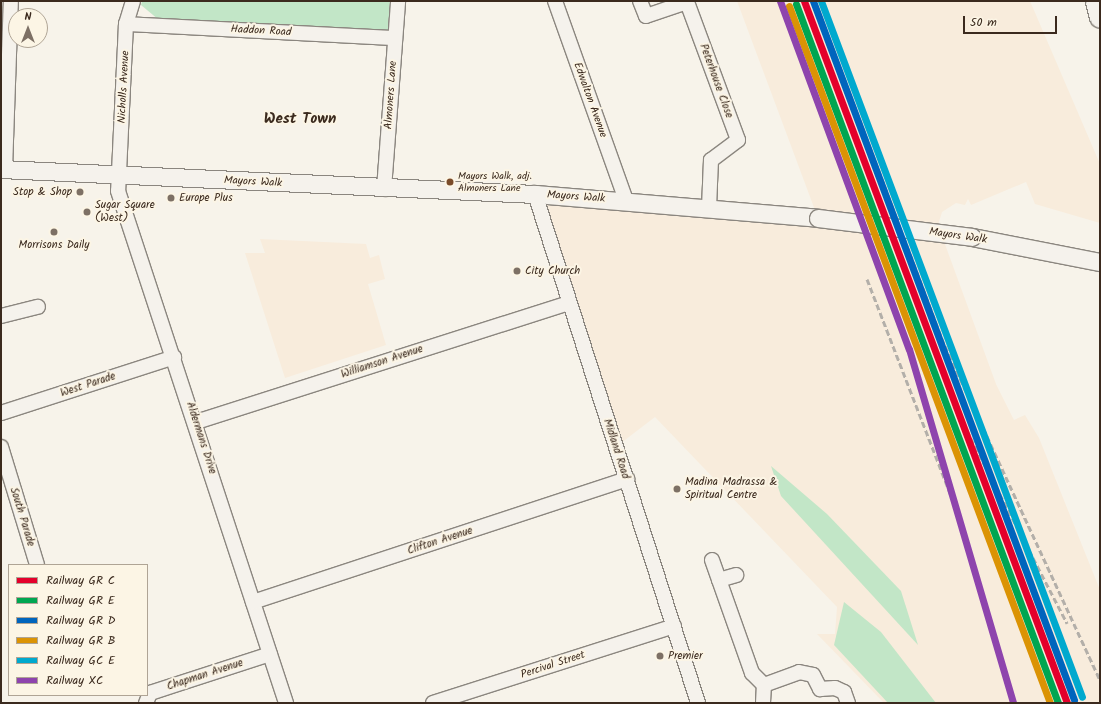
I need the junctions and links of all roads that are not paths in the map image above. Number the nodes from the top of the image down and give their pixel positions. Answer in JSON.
{"nodes":[{"id":1,"x":11,"y":1,"type":"edge"},
{"id":2,"x":133,"y":1,"type":"edge"},
{"id":3,"x":398,"y":1,"type":"edge"},
{"id":4,"x":555,"y":1,"type":"edge"},
{"id":5,"x":640,"y":1,"type":"edge"},
{"id":6,"x":1096,"y":1,"type":"edge"},
{"id":7,"x":1100,"y":17,"type":"edge"},
{"id":8,"x":126,"y":24,"type":"junction"},
{"id":9,"x":395,"y":38,"type":"junction"},
{"id":10,"x":3,"y":169,"type":"edge"},
{"id":11,"x":119,"y":173,"type":"junction"},
{"id":12,"x":384,"y":189,"type":"junction"},
{"id":13,"x":535,"y":194,"type":"junction"},
{"id":14,"x":626,"y":200,"type":"junction"},
{"id":15,"x":709,"y":208,"type":"junction"},
{"id":16,"x":1100,"y":262,"type":"edge"},
{"id":17,"x":568,"y":303,"type":"junction"},
{"id":18,"x":38,"y":307,"type":"dead end"},
{"id":19,"x":1,"y":316,"type":"edge"},
{"id":20,"x":174,"y":357,"type":"junction"},
{"id":21,"x":1,"y":413,"type":"edge"},
{"id":22,"x":196,"y":422,"type":"junction"},
{"id":23,"x":1,"y":446,"type":"edge"},
{"id":24,"x":626,"y":479,"type":"junction"},
{"id":25,"x":712,"y":560,"type":"dead end"},
{"id":26,"x":37,"y":564,"type":"edge"},
{"id":27,"x":736,"y":575,"type":"dead end"},
{"id":28,"x":719,"y":580,"type":"junction"},
{"id":29,"x":254,"y":602,"type":"junction"},
{"id":30,"x":674,"y":626,"type":"junction"},
{"id":31,"x":270,"y":654,"type":"junction"},
{"id":32,"x":764,"y":685,"type":"junction"},
{"id":33,"x":148,"y":696,"type":"edge"},
{"id":34,"x":286,"y":703,"type":"edge"},
{"id":35,"x":433,"y":703,"type":"edge"},
{"id":36,"x":698,"y":703,"type":"edge"},
{"id":37,"x":763,"y":703,"type":"edge"},
{"id":38,"x":848,"y":703,"type":"edge"}],
"edges":[{"from":1,"to":10,"type":"street"},
{"from":2,"to":8,"type":"street","name":"Nicholls Avenue"},
{"from":3,"to":9,"type":"street","name":"Almoners Lane"},
{"from":4,"to":14,"type":"street","name":"Edwalton Avenue"},
{"from":5,"to":15,"type":"street","name":"Peterhouse Close"},
{"from":6,"to":7,"type":"main road"},
{"from":8,"to":9,"type":"street","name":"Haddon Road"},
{"from":8,"to":11,"type":"street","name":"Nicholls Avenue"},
{"from":9,"to":12,"type":"street","name":"Almoners Lane"},
{"from":10,"to":11,"type":"street","name":"Mayors Walk"},
{"from":11,"to":12,"type":"street","name":"Mayors Walk"},
{"from":11,"to":20,"type":"street","name":"Aldermans Drive"},
{"from":12,"to":13,"type":"street","name":"Mayors Walk"},
{"from":13,"to":14,"type":"street","name":"Mayors Walk"},
{"from":13,"to":17,"type":"street","name":"Midland Road"},
{"from":14,"to":15,"type":"street","name":"Mayors Walk"},
{"from":15,"to":16,"type":"street","name":"Mayors Walk","bridge":true},
{"from":17,"to":22,"type":"street","name":"Williamson Avenue"},
{"from":17,"to":24,"type":"street","name":"Midland Road"},
{"from":18,"to":19,"type":"street"},
{"from":20,"to":21,"type":"street","name":"West Parade"},
{"from":20,"to":22,"type":"street","name":"Aldermans Drive"},
{"from":22,"to":29,"type":"street","name":"Aldermans Drive"},
{"from":23,"to":26,"type":"street","name":"South Parade"},
{"from":24,"to":29,"type":"street","name":"Clifton Avenue"},
{"from":24,"to":30,"type":"street","name":"Midland Road"},
{"from":25,"to":28,"type":"street"},
{"from":27,"to":28,"type":"street"},
{"from":28,"to":32,"type":"street"},
{"from":29,"to":31,"type":"street","name":"Aldermans Drive"},
{"from":30,"to":35,"type":"street","name":"Percival Street"},
{"from":30,"to":36,"type":"street","name":"Midland Road"},
{"from":31,"to":33,"type":"street","name":"Chapman Avenue"},
{"from":31,"to":34,"type":"street","name":"Aldermans Drive"},
{"from":32,"to":37,"type":"street"},
{"from":32,"to":38,"type":"street"}]}
